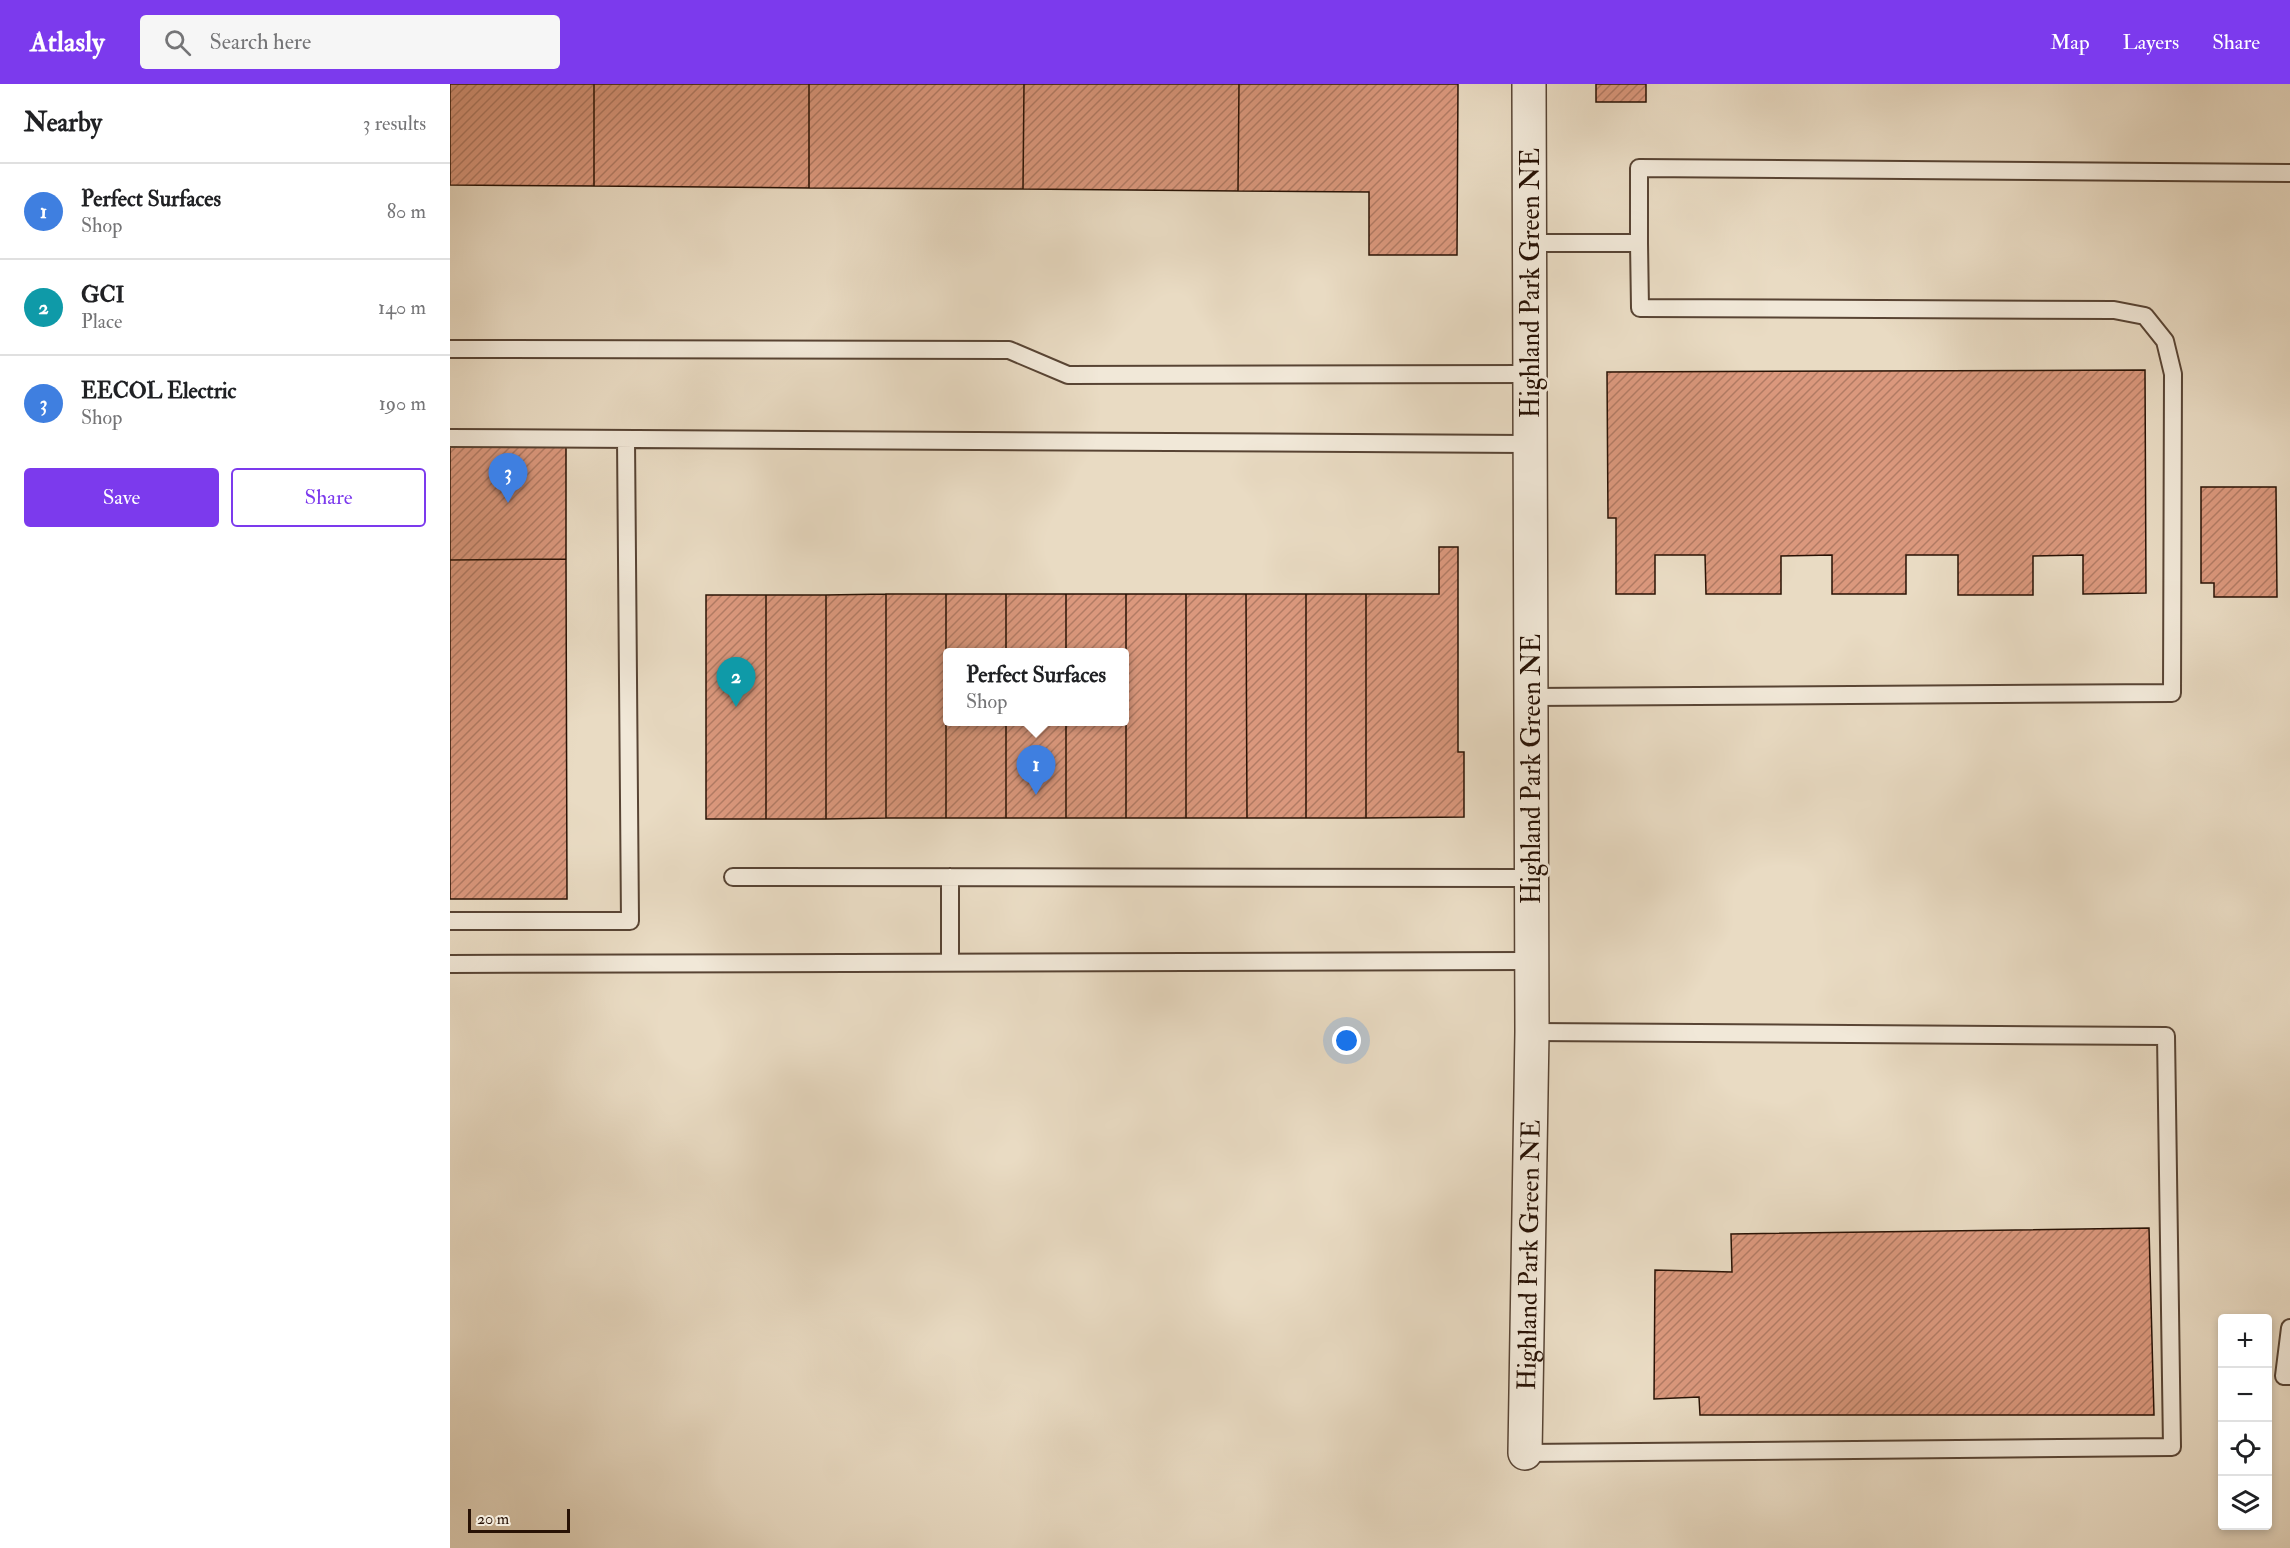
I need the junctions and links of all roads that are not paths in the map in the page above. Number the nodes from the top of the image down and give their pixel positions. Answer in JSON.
{"nodes":[{"id":1,"x":1529,"y":84,"type":"edge"},
{"id":2,"x":2290,"y":173,"type":"edge"},
{"id":3,"x":1529,"y":243,"type":"junction"},
{"id":4,"x":1639,"y":243,"type":"junction"},
{"id":5,"x":450,"y":349,"type":"edge"},
{"id":6,"x":1530,"y":374,"type":"junction"},
{"id":7,"x":450,"y":438,"type":"edge"},
{"id":8,"x":626,"y":439,"type":"junction"},
{"id":9,"x":1530,"y":444,"type":"junction"},
{"id":10,"x":1531,"y":697,"type":"junction"},
{"id":11,"x":733,"y":877,"type":"dead end"},
{"id":12,"x":950,"y":877,"type":"junction"},
{"id":13,"x":1531,"y":878,"type":"junction"},
{"id":14,"x":450,"y":921,"type":"edge"},
{"id":15,"x":1532,"y":961,"type":"junction"},
{"id":16,"x":950,"y":963,"type":"junction"},
{"id":17,"x":450,"y":964,"type":"edge"},
{"id":18,"x":1532,"y":1032,"type":"junction"},
{"id":19,"x":2290,"y":1328,"type":"edge"},
{"id":20,"x":2290,"y":1376,"type":"edge"},
{"id":21,"x":1525,"y":1453,"type":"joint"}],
"edges":[{"from":1,"to":3,"type":"street","name":"Highland Park Green NE"},
{"from":2,"to":4,"type":"lane"},
{"from":3,"to":4,"type":"lane"},
{"from":3,"to":6,"type":"street","name":"Highland Park Green NE"},
{"from":4,"to":10,"type":"lane"},
{"from":5,"to":6,"type":"lane"},
{"from":6,"to":9,"type":"street","name":"Highland Park Green NE"},
{"from":7,"to":8,"type":"lane"},
{"from":8,"to":9,"type":"lane"},
{"from":8,"to":14,"type":"lane"},
{"from":9,"to":10,"type":"street","name":"Highland Park Green NE"},
{"from":10,"to":13,"type":"street","name":"Highland Park Green NE"},
{"from":11,"to":12,"type":"lane"},
{"from":12,"to":13,"type":"lane"},
{"from":12,"to":16,"type":"lane"},
{"from":13,"to":15,"type":"street","name":"Highland Park Green NE"},
{"from":15,"to":16,"type":"lane"},
{"from":15,"to":18,"type":"street","name":"Highland Park Green NE"},
{"from":16,"to":17,"type":"lane"},
{"from":18,"to":21,"type":"street","name":"Highland Park Green NE"},
{"from":18,"to":21,"type":"lane"},
{"from":19,"to":20,"type":"lane"}]}
